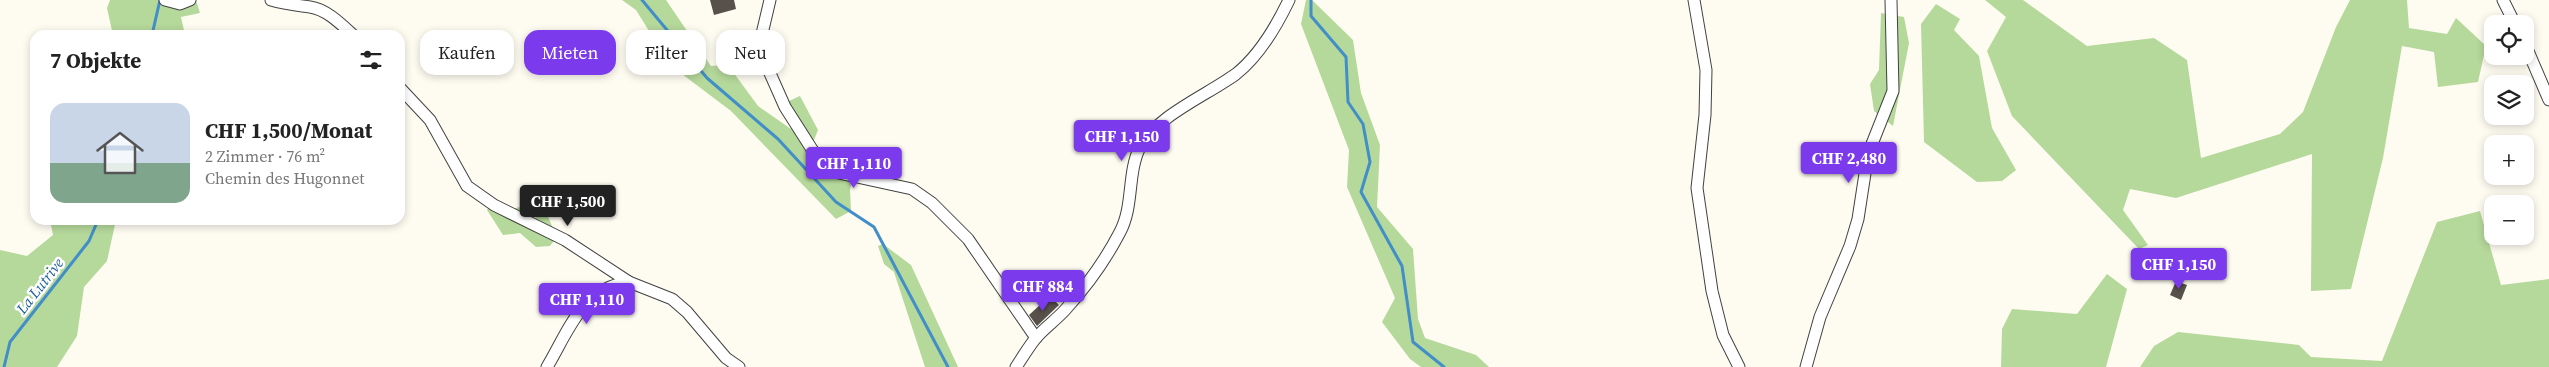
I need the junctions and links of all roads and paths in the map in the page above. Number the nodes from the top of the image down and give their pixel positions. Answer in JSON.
{"nodes":[{"id":1,"x":165,"y":0,"type":"edge"},
{"id":2,"x":271,"y":0,"type":"edge"},
{"id":3,"x":770,"y":0,"type":"edge"},
{"id":4,"x":1289,"y":0,"type":"edge"},
{"id":5,"x":1694,"y":0,"type":"edge"},
{"id":6,"x":1891,"y":0,"type":"edge"},
{"id":7,"x":2503,"y":0,"type":"edge"},
{"id":8,"x":185,"y":2,"type":"edge"},
{"id":9,"x":2510,"y":15,"type":"edge"},
{"id":10,"x":347,"y":30,"type":"edge"},
{"id":11,"x":2534,"y":65,"type":"edge"},
{"id":12,"x":405,"y":93,"type":"edge"},
{"id":13,"x":2549,"y":100,"type":"edge"},
{"id":14,"x":629,"y":282,"type":"junction"},
{"id":15,"x":1036,"y":338,"type":"junction"},
{"id":16,"x":547,"y":367,"type":"edge"},
{"id":17,"x":739,"y":367,"type":"edge"},
{"id":18,"x":1016,"y":367,"type":"edge"},
{"id":19,"x":1739,"y":367,"type":"edge"},
{"id":20,"x":1806,"y":367,"type":"edge"}],
"edges":[{"from":1,"to":8,"type":"street"},
{"from":2,"to":10,"type":"street"},
{"from":3,"to":15,"type":"street"},
{"from":4,"to":15,"type":"street"},
{"from":5,"to":19,"type":"street"},
{"from":6,"to":20,"type":"street"},
{"from":7,"to":9,"type":"street"},
{"from":11,"to":13,"type":"street"},
{"from":12,"to":14,"type":"street"},
{"from":14,"to":16,"type":"street"},
{"from":14,"to":17,"type":"street"},
{"from":15,"to":18,"type":"street"}]}
